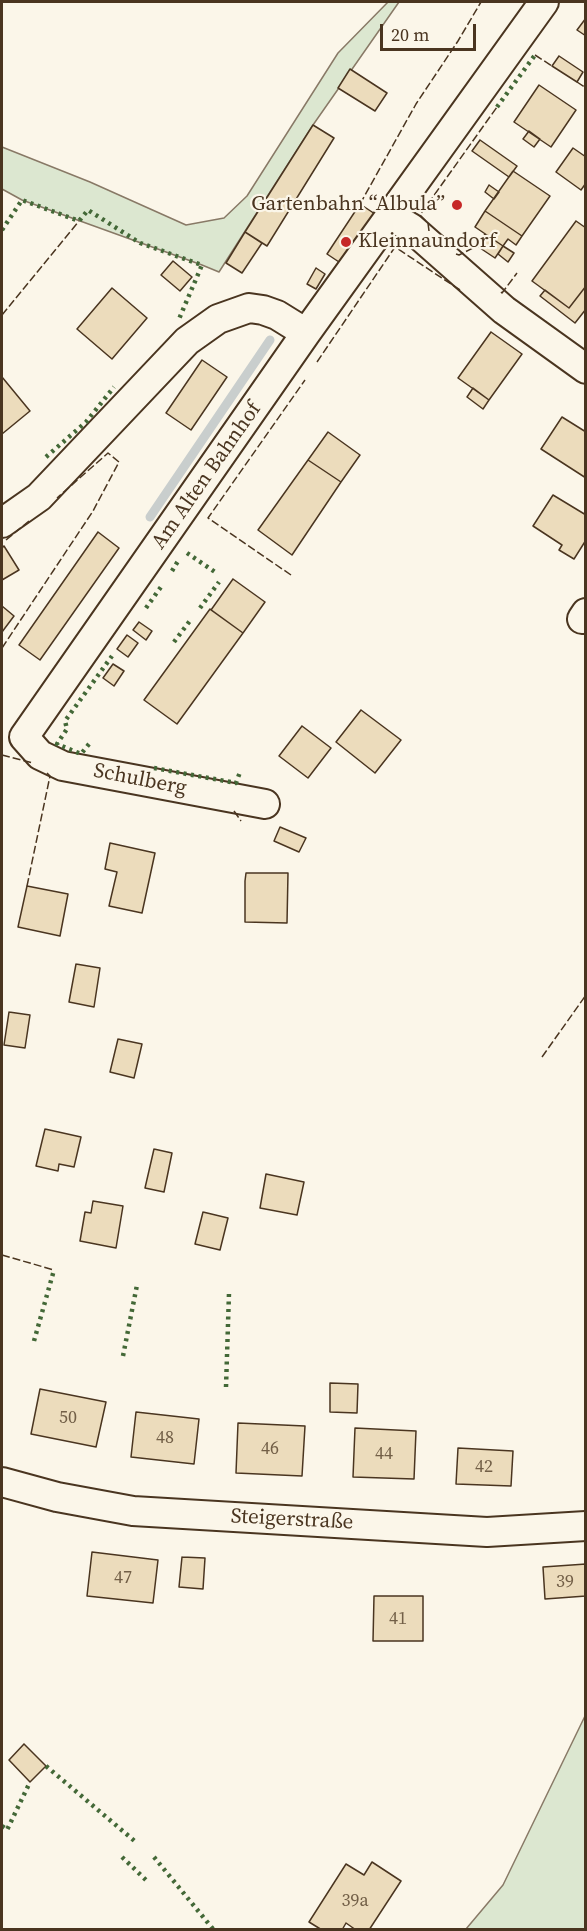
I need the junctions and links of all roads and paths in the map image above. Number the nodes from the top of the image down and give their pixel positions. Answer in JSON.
{"nodes":[{"id":1,"x":544,"y":2,"type":"edge"},
{"id":2,"x":391,"y":216,"type":"junction"},
{"id":3,"x":306,"y":333,"type":"junction"},
{"id":4,"x":585,"y":369,"type":"edge"},
{"id":5,"x":2,"y":523,"type":"edge"},
{"id":6,"x":24,"y":737,"type":"joint"},
{"id":7,"x":265,"y":804,"type":"dead end"},
{"id":8,"x":2,"y":1482,"type":"edge"},
{"id":9,"x":585,"y":1526,"type":"edge"}],
"edges":[{"from":1,"to":2,"type":"street","name":"Am Alten Bahnhof"},
{"from":2,"to":3,"type":"street","name":"Am Alten Bahnhof"},
{"from":2,"to":4,"type":"street"},
{"from":3,"to":5,"type":"street"},
{"from":3,"to":6,"type":"street","name":"Am Alten Bahnhof"},
{"from":6,"to":7,"type":"street","name":"Schulberg"},
{"from":8,"to":9,"type":"street","name":"Steigerstraße"}]}
